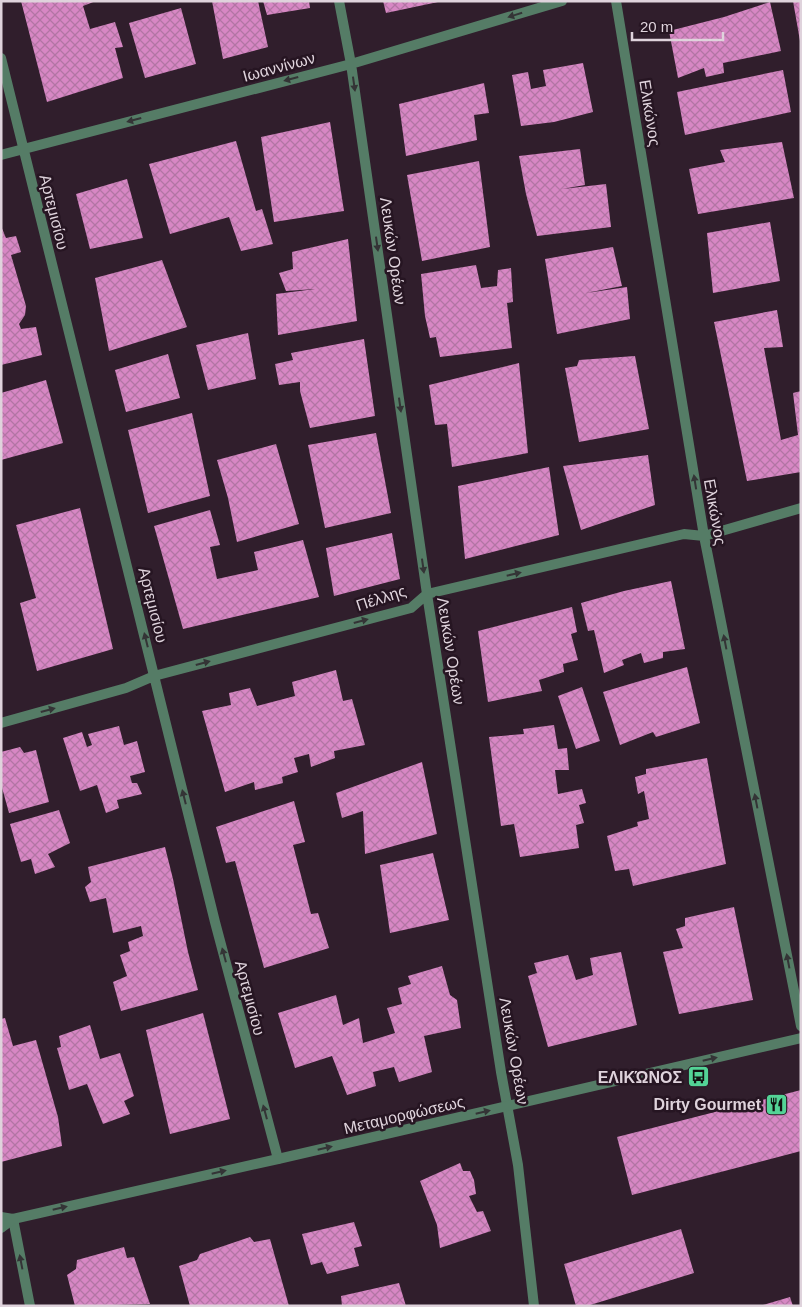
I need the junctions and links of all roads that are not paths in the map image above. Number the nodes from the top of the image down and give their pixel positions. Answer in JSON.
{"nodes":[{"id":1,"x":338,"y":1,"type":"edge"},
{"id":2,"x":562,"y":1,"type":"edge"},
{"id":3,"x":616,"y":1,"type":"edge"},
{"id":4,"x":1,"y":58,"type":"edge"},
{"id":5,"x":351,"y":64,"type":"junction"},
{"id":6,"x":23,"y":150,"type":"junction"},
{"id":7,"x":1,"y":156,"type":"edge"},
{"id":8,"x":801,"y":508,"type":"edge"},
{"id":9,"x":704,"y":536,"type":"junction"},
{"id":10,"x":427,"y":594,"type":"junction"},
{"id":11,"x":154,"y":676,"type":"junction"},
{"id":12,"x":1,"y":723,"type":"edge"},
{"id":13,"x":801,"y":1026,"type":"edge"},
{"id":14,"x":801,"y":1038,"type":"edge"},
{"id":15,"x":508,"y":1106,"type":"junction"},
{"id":16,"x":278,"y":1159,"type":"junction"},
{"id":17,"x":1,"y":1216,"type":"edge"},
{"id":18,"x":13,"y":1219,"type":"junction"},
{"id":19,"x":1,"y":1228,"type":"edge"},
{"id":20,"x":30,"y":1306,"type":"edge"},
{"id":21,"x":534,"y":1306,"type":"edge"}],
"edges":[{"from":1,"to":5,"type":"street","name":"Λευκών Ορέων"},
{"from":2,"to":5,"type":"street","name":"Ιωαννίνων","one_way":true},
{"from":9,"to":3,"type":"street","name":"Ελικώνος","one_way":true},
{"from":4,"to":6,"type":"street","name":"Αρτεμισίου"},
{"from":5,"to":6,"type":"street","name":"Ιωαννίνων","one_way":true},
{"from":5,"to":10,"type":"street","name":"Λευκών Ορέων","one_way":true},
{"from":6,"to":7,"type":"street","name":"Ιωαννίνων"},
{"from":11,"to":6,"type":"street","name":"Αρτεμισίου","one_way":true},
{"from":8,"to":9,"type":"street","name":"Πέλλης"},
{"from":10,"to":9,"type":"street","name":"Πέλλης","one_way":true},
{"from":13,"to":9,"type":"street","name":"Ελικώνος","one_way":true},
{"from":11,"to":10,"type":"street","name":"Πέλλης","one_way":true},
{"from":10,"to":15,"type":"street","name":"Λευκών Ορέων"},
{"from":12,"to":11,"type":"street","name":"Πέλλης","one_way":true},
{"from":16,"to":11,"type":"street","name":"Αρτεμισίου","one_way":true},
{"from":15,"to":14,"type":"street","name":"Μεταμορφώσεως","one_way":true},
{"from":16,"to":15,"type":"street","name":"Μεταμορφώσεως","one_way":true},
{"from":15,"to":21,"type":"street","name":"Λευκών Ορέων"},
{"from":18,"to":16,"type":"street","name":"Μεταμορφώσεως","one_way":true},
{"from":17,"to":18,"type":"street","name":"Μεταμορφώσεως"},
{"from":18,"to":19,"type":"street","name":"Μεταμορφώσεως"},
{"from":20,"to":18,"type":"street","one_way":true}]}
